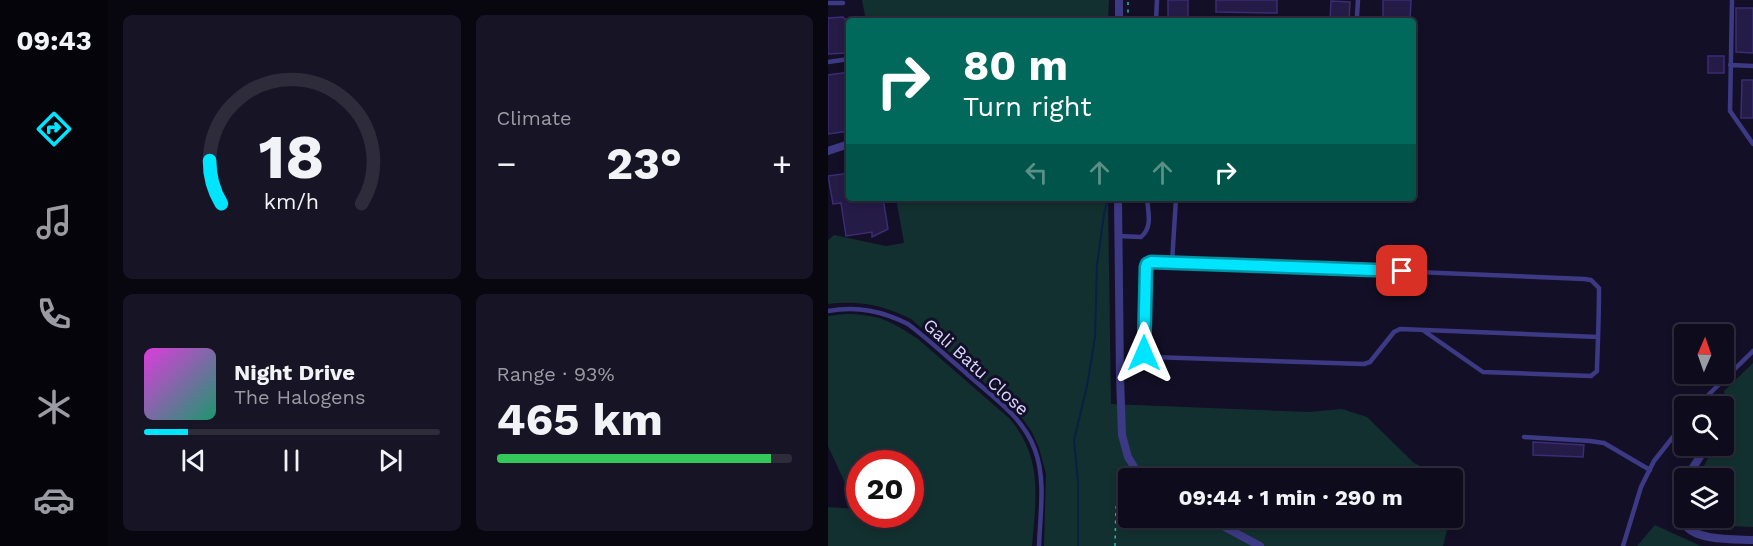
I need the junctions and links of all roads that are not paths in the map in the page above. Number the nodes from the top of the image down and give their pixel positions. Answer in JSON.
{"nodes":[{"id":1,"x":1119,"y":0,"type":"edge"},
{"id":2,"x":1156,"y":0,"type":"edge"},
{"id":3,"x":1358,"y":0,"type":"edge"},
{"id":4,"x":1732,"y":0,"type":"edge"},
{"id":5,"x":828,"y":3,"type":"edge"},
{"id":6,"x":843,"y":3,"type":"dead end"},
{"id":7,"x":1357,"y":16,"type":"dead end"},
{"id":8,"x":1119,"y":18,"type":"edge"},
{"id":9,"x":1156,"y":18,"type":"edge"},
{"id":10,"x":846,"y":59,"type":"edge"},
{"id":11,"x":828,"y":62,"type":"edge"},
{"id":12,"x":1730,"y":65,"type":"junction"},
{"id":13,"x":1753,"y":66,"type":"edge"},
{"id":14,"x":1753,"y":144,"type":"edge"},
{"id":15,"x":846,"y":145,"type":"edge"},
{"id":16,"x":828,"y":151,"type":"edge"},
{"id":17,"x":1118,"y":201,"type":"edge"},
{"id":18,"x":1148,"y":201,"type":"edge"},
{"id":19,"x":1176,"y":201,"type":"edge"},
{"id":20,"x":1118,"y":236,"type":"junction"},
{"id":21,"x":1172,"y":263,"type":"junction"},
{"id":22,"x":828,"y":311,"type":"edge"},
{"id":23,"x":1424,"y":331,"type":"junction"},
{"id":24,"x":1598,"y":338,"type":"junction"},
{"id":25,"x":1753,"y":351,"type":"edge"},
{"id":26,"x":1706,"y":396,"type":"edge"},
{"id":27,"x":1674,"y":436,"type":"edge"},
{"id":28,"x":1524,"y":437,"type":"dead end"},
{"id":29,"x":1135,"y":468,"type":"edge"},
{"id":30,"x":1650,"y":470,"type":"junction"},
{"id":31,"x":1227,"y":528,"type":"edge"},
{"id":32,"x":1690,"y":528,"type":"edge"},
{"id":33,"x":1753,"y":540,"type":"edge"},
{"id":34,"x":1039,"y":546,"type":"edge"},
{"id":35,"x":1260,"y":546,"type":"edge"},
{"id":36,"x":1623,"y":546,"type":"edge"}],
"edges":[{"from":1,"to":8,"type":"street"},
{"from":2,"to":9,"type":"lane"},
{"from":3,"to":7,"type":"lane"},
{"from":4,"to":12,"type":"lane"},
{"from":5,"to":6,"type":"lane"},
{"from":10,"to":11,"type":"lane"},
{"from":12,"to":13,"type":"lane"},
{"from":12,"to":14,"type":"lane"},
{"from":15,"to":16,"type":"street"},
{"from":17,"to":20,"type":"street"},
{"from":18,"to":20,"type":"lane"},
{"from":19,"to":21,"type":"lane"},
{"from":20,"to":29,"type":"street"},
{"from":21,"to":23,"type":"lane"},
{"from":21,"to":24,"type":"lane"},
{"from":22,"to":34,"type":"lane","name":"Gali Batu Close"},
{"from":23,"to":24,"type":"lane"},
{"from":23,"to":24,"type":"lane"},
{"from":25,"to":26,"type":"lane"},
{"from":27,"to":30,"type":"lane"},
{"from":28,"to":30,"type":"lane"},
{"from":30,"to":36,"type":"lane"},
{"from":31,"to":35,"type":"street"},
{"from":32,"to":33,"type":"street"}]}
